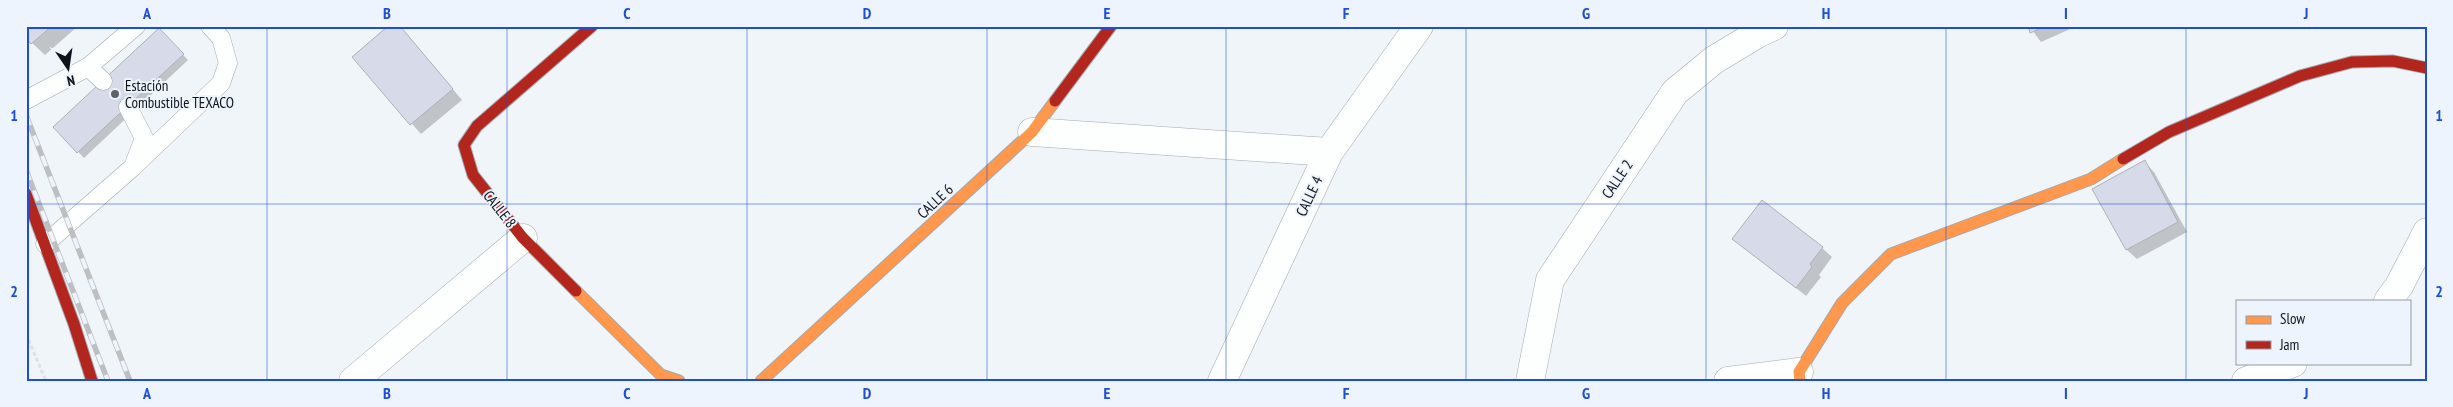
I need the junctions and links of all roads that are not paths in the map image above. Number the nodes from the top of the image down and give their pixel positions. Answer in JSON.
{"nodes":[{"id":1,"x":136,"y":26,"type":"edge"},
{"id":2,"x":210,"y":26,"type":"edge"},
{"id":3,"x":592,"y":26,"type":"edge"},
{"id":4,"x":1110,"y":26,"type":"edge"},
{"id":5,"x":1419,"y":26,"type":"edge"},
{"id":6,"x":1774,"y":26,"type":"edge"},
{"id":7,"x":88,"y":67,"type":"junction"},
{"id":8,"x":2427,"y":68,"type":"edge"},
{"id":9,"x":102,"y":81,"type":"dead end"},
{"id":10,"x":26,"y":100,"type":"edge"},
{"id":11,"x":128,"y":107,"type":"dead end"},
{"id":12,"x":1032,"y":132,"type":"junction"},
{"id":13,"x":1329,"y":152,"type":"junction"},
{"id":14,"x":133,"y":167,"type":"junction"},
{"id":15,"x":26,"y":194,"type":"edge"},
{"id":16,"x":2427,"y":232,"type":"edge"},
{"id":17,"x":523,"y":238,"type":"junction"},
{"id":18,"x":44,"y":244,"type":"junction"},
{"id":19,"x":2389,"y":300,"type":"edge"},
{"id":20,"x":2290,"y":364,"type":"edge"},
{"id":21,"x":1800,"y":376,"type":"edge"},
{"id":22,"x":92,"y":381,"type":"edge"},
{"id":23,"x":353,"y":381,"type":"edge"},
{"id":24,"x":679,"y":381,"type":"edge"},
{"id":25,"x":761,"y":381,"type":"edge"},
{"id":26,"x":1222,"y":381,"type":"edge"},
{"id":27,"x":1530,"y":381,"type":"edge"},
{"id":28,"x":1728,"y":381,"type":"edge"},
{"id":29,"x":2246,"y":381,"type":"edge"}],
"edges":[{"from":1,"to":7,"type":"lane"},
{"from":2,"to":14,"type":"lane"},
{"from":3,"to":17,"type":"street","name":"CALLE 8"},
{"from":4,"to":12,"type":"street","name":"CALLE 6"},
{"from":5,"to":13,"type":"street","name":"CALLE 4"},
{"from":6,"to":27,"type":"street","name":"CALLE 2"},
{"from":7,"to":9,"type":"lane"},
{"from":7,"to":10,"type":"lane"},
{"from":8,"to":21,"type":"street"},
{"from":11,"to":14,"type":"lane"},
{"from":12,"to":13,"type":"street"},
{"from":12,"to":25,"type":"street","name":"CALLE 6"},
{"from":13,"to":26,"type":"street","name":"CALLE 4"},
{"from":14,"to":18,"type":"lane"},
{"from":15,"to":18,"type":"street"},
{"from":16,"to":19,"type":"street"},
{"from":17,"to":23,"type":"street"},
{"from":17,"to":24,"type":"street","name":"CALLE 8"},
{"from":18,"to":22,"type":"street"},
{"from":20,"to":29,"type":"street"},
{"from":21,"to":28,"type":"street"}]}
